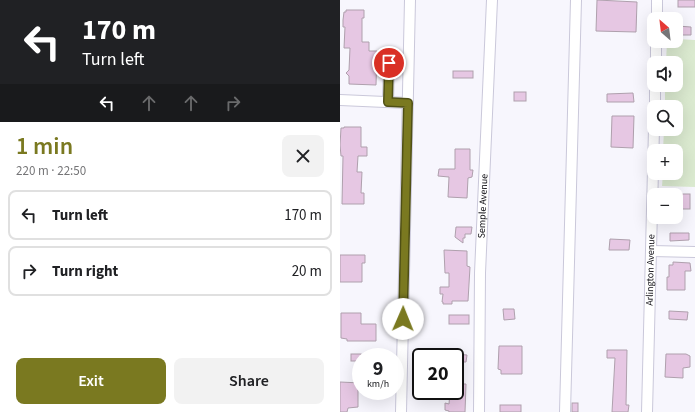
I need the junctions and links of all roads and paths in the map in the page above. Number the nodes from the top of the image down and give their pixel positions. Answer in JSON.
{"nodes":[{"id":1,"x":410,"y":0,"type":"edge"},
{"id":2,"x":492,"y":0,"type":"edge"},
{"id":3,"x":576,"y":0,"type":"edge"},
{"id":4,"x":657,"y":0,"type":"edge"},
{"id":5,"x":657,"y":12,"type":"edge"},
{"id":6,"x":389,"y":63,"type":"dead end"},
{"id":7,"x":340,"y":100,"type":"edge"},
{"id":8,"x":388,"y":102,"type":"junction"},
{"id":9,"x":408,"y":103,"type":"junction"},
{"id":10,"x":654,"y":136,"type":"edge"},
{"id":11,"x":652,"y":251,"type":"junction"},
{"id":12,"x":695,"y":252,"type":"edge"},
{"id":13,"x":401,"y":412,"type":"edge"},
{"id":14,"x":479,"y":412,"type":"edge"},
{"id":15,"x":565,"y":412,"type":"edge"},
{"id":16,"x":647,"y":412,"type":"edge"}],
"edges":[{"from":1,"to":9,"type":"street"},
{"from":2,"to":14,"type":"street","name":"Semple Avenue"},
{"from":3,"to":15,"type":"street"},
{"from":4,"to":5,"type":"street"},
{"from":6,"to":8,"type":"street"},
{"from":7,"to":8,"type":"street"},
{"from":8,"to":9,"type":"street"},
{"from":9,"to":13,"type":"street"},
{"from":10,"to":11,"type":"street","name":"Arlington Avenue"},
{"from":11,"to":12,"type":"street"},
{"from":11,"to":16,"type":"street","name":"Arlington Avenue"}]}
